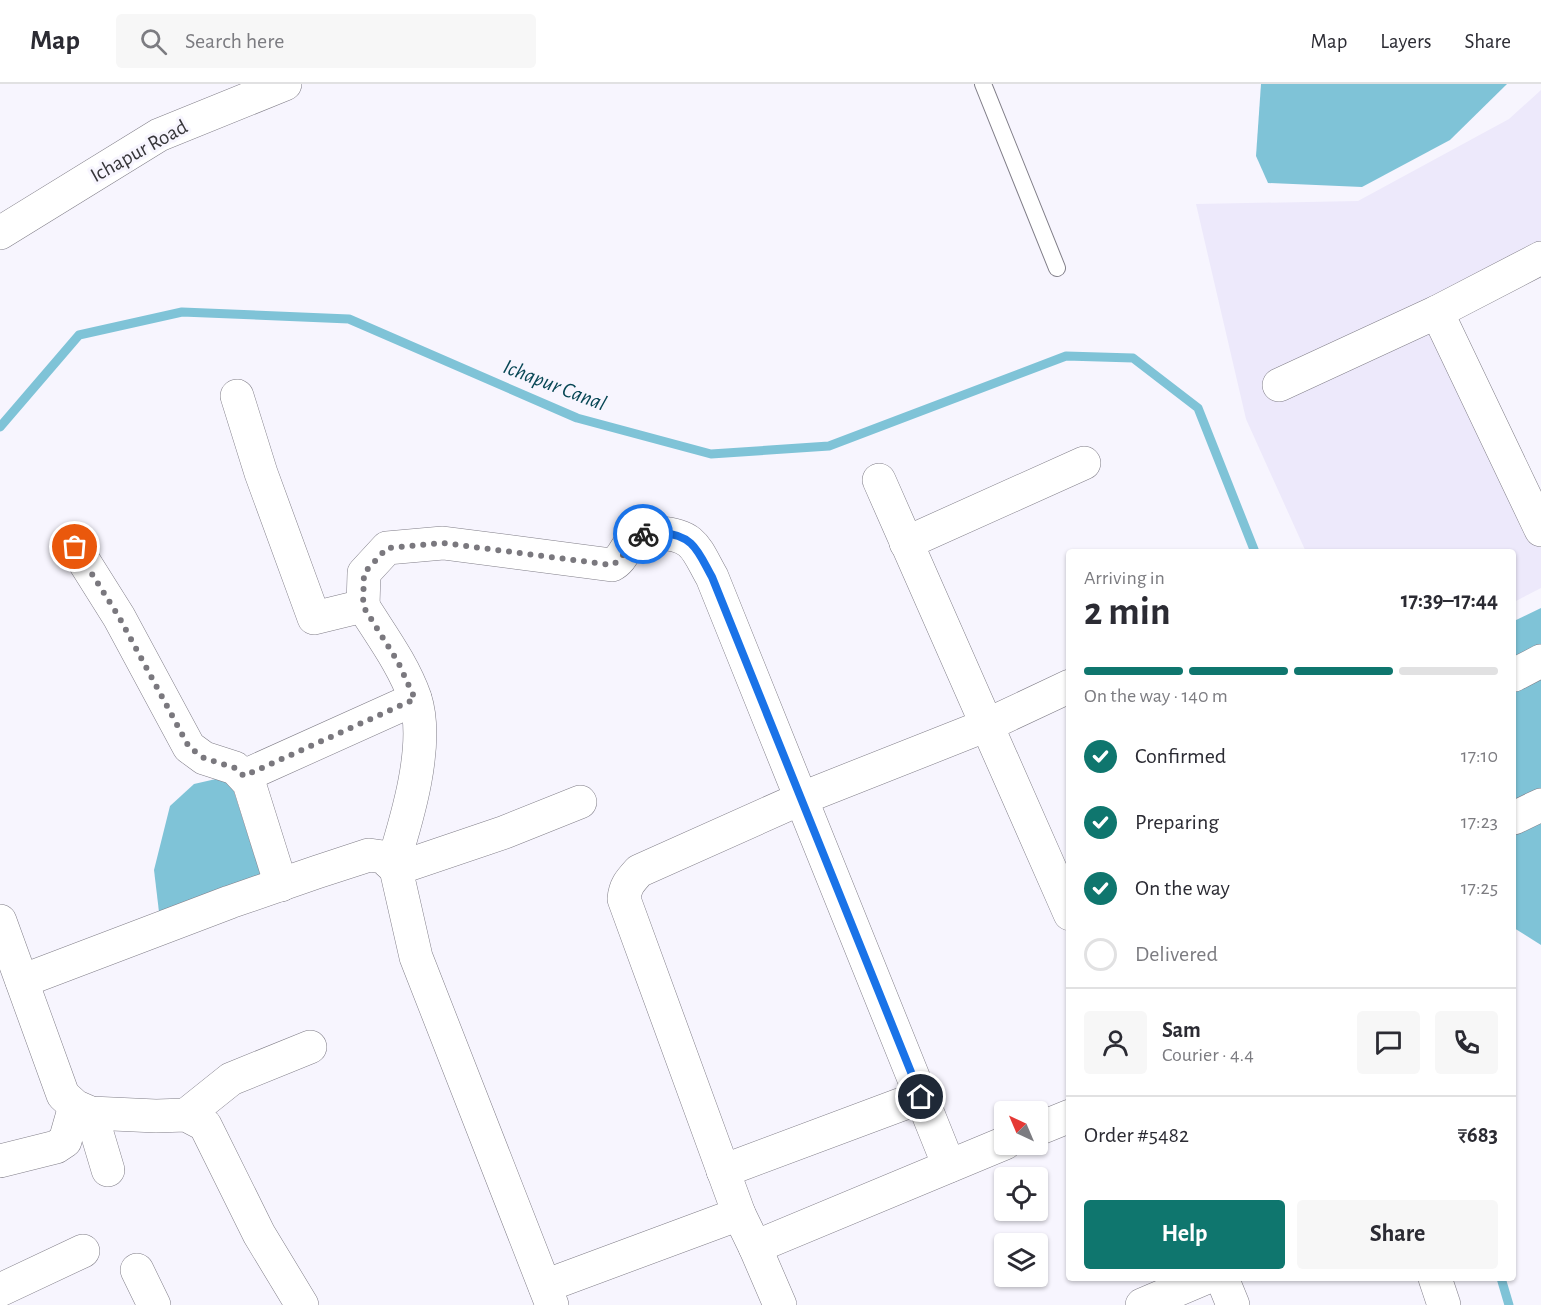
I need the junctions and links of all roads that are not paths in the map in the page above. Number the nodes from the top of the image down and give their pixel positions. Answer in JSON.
{"nodes":[{"id":1,"x":285,"y":84,"type":"edge"},
{"id":2,"x":983,"y":84,"type":"edge"},
{"id":3,"x":0,"y":233,"type":"edge"},
{"id":4,"x":1541,"y":258,"type":"edge"},
{"id":5,"x":1057,"y":268,"type":"dead end"},
{"id":6,"x":1437,"y":312,"type":"junction"},
{"id":7,"x":1279,"y":385,"type":"dead end"},
{"id":8,"x":237,"y":396,"type":"dead end"},
{"id":9,"x":1084,"y":463,"type":"dead end"},
{"id":10,"x":879,"y":480,"type":"dead end"},
{"id":11,"x":1541,"y":530,"type":"edge"},
{"id":12,"x":906,"y":543,"type":"junction"},
{"id":13,"x":75,"y":547,"type":"dead end"},
{"id":14,"x":363,"y":606,"type":"junction"},
{"id":15,"x":1541,"y":661,"type":"edge"},
{"id":16,"x":1516,"y":674,"type":"edge"},
{"id":17,"x":1066,"y":688,"type":"edge"},
{"id":18,"x":415,"y":699,"type":"junction"},
{"id":19,"x":987,"y":725,"type":"junction"},
{"id":20,"x":244,"y":776,"type":"junction"},
{"id":21,"x":800,"y":799,"type":"junction"},
{"id":22,"x":580,"y":802,"type":"dead end"},
{"id":23,"x":1541,"y":805,"type":"edge"},
{"id":24,"x":1516,"y":817,"type":"edge"},
{"id":25,"x":394,"y":867,"type":"junction"},
{"id":26,"x":281,"y":885,"type":"junction"},
{"id":27,"x":1066,"y":905,"type":"edge"},
{"id":28,"x":0,"y":921,"type":"edge"},
{"id":29,"x":22,"y":981,"type":"junction"},
{"id":30,"x":310,"y":1047,"type":"dead end"},
{"id":31,"x":921,"y":1097,"type":"junction"},
{"id":32,"x":83,"y":1109,"type":"junction"},
{"id":33,"x":186,"y":1115,"type":"junction"},
{"id":34,"x":1066,"y":1118,"type":"edge"},
{"id":35,"x":1048,"y":1125,"type":"edge"},
{"id":36,"x":994,"y":1148,"type":"edge"},
{"id":37,"x":0,"y":1161,"type":"edge"},
{"id":38,"x":949,"y":1166,"type":"junction"},
{"id":39,"x":108,"y":1170,"type":"dead end"},
{"id":40,"x":723,"y":1171,"type":"junction"},
{"id":41,"x":739,"y":1214,"type":"junction"},
{"id":42,"x":755,"y":1247,"type":"junction"},
{"id":43,"x":83,"y":1251,"type":"dead end"},
{"id":44,"x":137,"y":1270,"type":"dead end"},
{"id":45,"x":1198,"y":1281,"type":"edge"},
{"id":46,"x":1223,"y":1281,"type":"edge"},
{"id":47,"x":1436,"y":1281,"type":"edge"},
{"id":48,"x":0,"y":1290,"type":"edge"},
{"id":49,"x":549,"y":1296,"type":"edge"},
{"id":50,"x":154,"y":1305,"type":"edge"},
{"id":51,"x":302,"y":1305,"type":"edge"},
{"id":52,"x":780,"y":1305,"type":"edge"},
{"id":53,"x":1142,"y":1305,"type":"edge"},
{"id":54,"x":1233,"y":1305,"type":"edge"},
{"id":55,"x":1444,"y":1305,"type":"edge"}],
"edges":[{"from":1,"to":3,"type":"street","name":"Ichapur Road"},
{"from":2,"to":5,"type":"lane"},
{"from":4,"to":6,"type":"street"},
{"from":6,"to":7,"type":"street"},
{"from":6,"to":11,"type":"street"},
{"from":8,"to":14,"type":"street"},
{"from":9,"to":12,"type":"street"},
{"from":10,"to":12,"type":"street"},
{"from":12,"to":19,"type":"street"},
{"from":13,"to":20,"type":"street"},
{"from":14,"to":18,"type":"street"},
{"from":14,"to":21,"type":"street"},
{"from":15,"to":16,"type":"street"},
{"from":17,"to":19,"type":"street"},
{"from":18,"to":20,"type":"street"},
{"from":18,"to":25,"type":"street"},
{"from":19,"to":21,"type":"street"},
{"from":19,"to":27,"type":"street"},
{"from":20,"to":26,"type":"street"},
{"from":21,"to":31,"type":"street"},
{"from":21,"to":40,"type":"street"},
{"from":22,"to":25,"type":"street"},
{"from":23,"to":24,"type":"street"},
{"from":25,"to":26,"type":"street"},
{"from":25,"to":49,"type":"street"},
{"from":26,"to":29,"type":"street"},
{"from":28,"to":29,"type":"street"},
{"from":29,"to":32,"type":"street"},
{"from":30,"to":33,"type":"street"},
{"from":31,"to":38,"type":"street"},
{"from":31,"to":40,"type":"street"},
{"from":32,"to":33,"type":"street"},
{"from":32,"to":37,"type":"street"},
{"from":32,"to":39,"type":"street"},
{"from":33,"to":51,"type":"street"},
{"from":34,"to":35,"type":"street"},
{"from":36,"to":38,"type":"street"},
{"from":38,"to":42,"type":"street"},
{"from":40,"to":41,"type":"street"},
{"from":41,"to":42,"type":"street"},
{"from":41,"to":49,"type":"street"},
{"from":42,"to":52,"type":"street"},
{"from":43,"to":48,"type":"street"},
{"from":44,"to":50,"type":"street"},
{"from":45,"to":53,"type":"street"},
{"from":46,"to":54,"type":"street"},
{"from":47,"to":55,"type":"street"}]}
